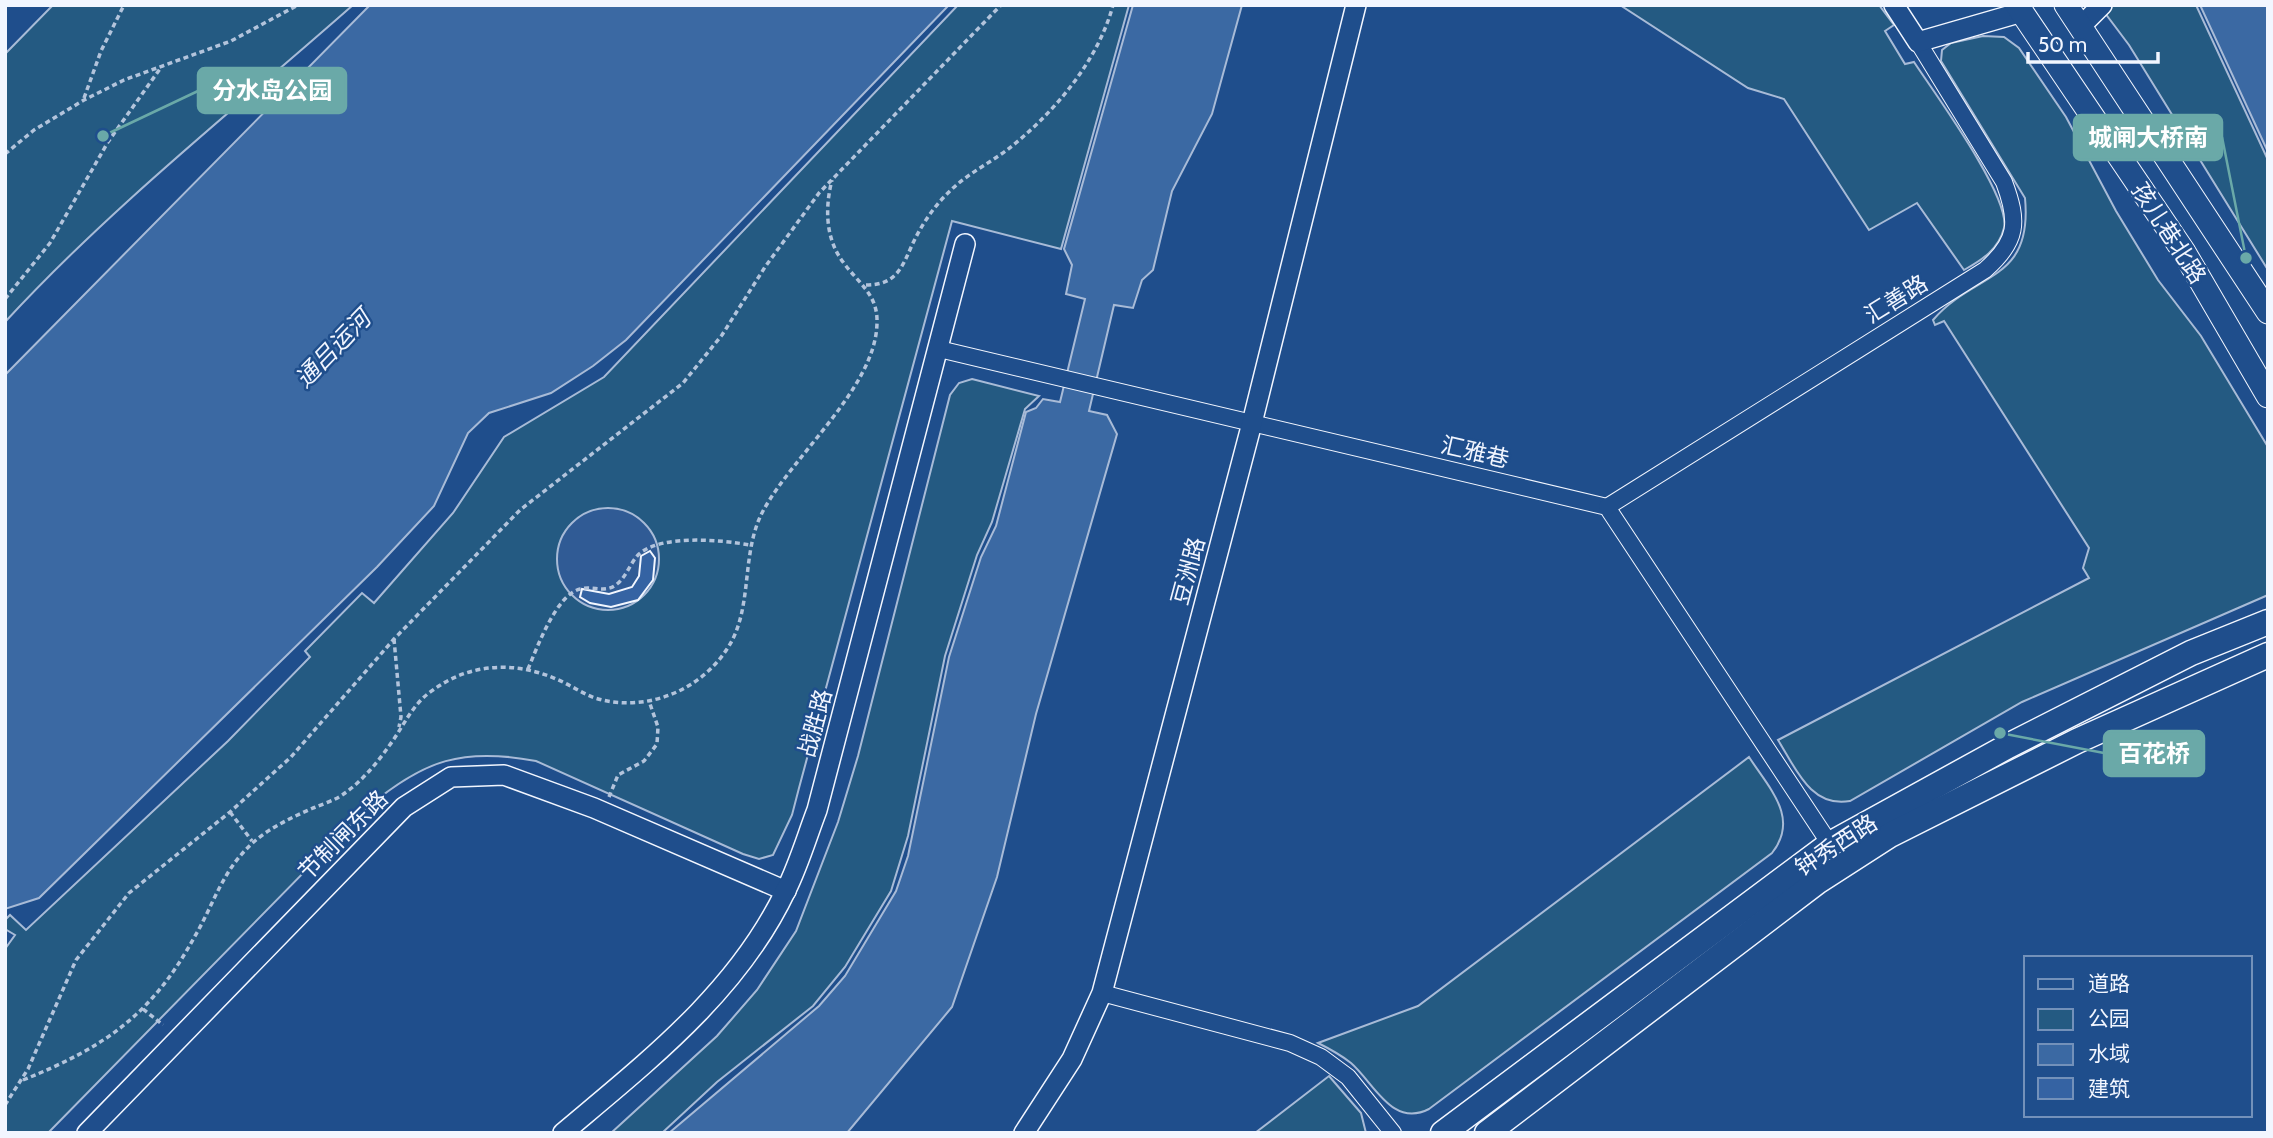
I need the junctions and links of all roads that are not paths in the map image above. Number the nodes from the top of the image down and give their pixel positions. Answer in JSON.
{"nodes":[{"id":1,"x":1356,"y":5,"type":"edge"},
{"id":2,"x":1894,"y":5,"type":"edge"},
{"id":3,"x":2066,"y":5,"type":"edge"},
{"id":4,"x":2102,"y":5,"type":"edge"},
{"id":5,"x":2019,"y":9,"type":"edge"},
{"id":6,"x":2081,"y":26,"type":"junction"},
{"id":7,"x":1917,"y":42,"type":"junction"},
{"id":8,"x":965,"y":244,"type":"dead end"},
{"id":9,"x":2268,"y":312,"type":"edge"},
{"id":10,"x":939,"y":349,"type":"junction"},
{"id":11,"x":2268,"y":396,"type":"edge"},
{"id":12,"x":1252,"y":423,"type":"junction"},
{"id":13,"x":1607,"y":508,"type":"junction"},
{"id":14,"x":2268,"y":622,"type":"edge"},
{"id":15,"x":2268,"y":654,"type":"edge"},
{"id":16,"x":1830,"y":844,"type":"junction"},
{"id":17,"x":786,"y":891,"type":"junction"},
{"id":18,"x":1102,"y":993,"type":"junction"},
{"id":19,"x":87,"y":1133,"type":"edge"},
{"id":20,"x":563,"y":1133,"type":"edge"},
{"id":21,"x":1024,"y":1133,"type":"edge"},
{"id":22,"x":1393,"y":1133,"type":"edge"},
{"id":23,"x":1443,"y":1133,"type":"edge"},
{"id":24,"x":1487,"y":1133,"type":"edge"}],
"edges":[{"from":1,"to":12,"type":"street","name":"豆洲路"},
{"from":2,"to":7,"type":"street"},
{"from":3,"to":6,"type":"main road","name":"孩儿巷北路"},
{"from":4,"to":6,"type":"street"},
{"from":5,"to":7,"type":"street"},
{"from":5,"to":11,"type":"main road","name":"孩儿巷北路"},
{"from":6,"to":9,"type":"main road","name":"孩儿巷北路"},
{"from":7,"to":13,"type":"street","name":"汇善路"},
{"from":8,"to":10,"type":"street","name":"战胜路"},
{"from":10,"to":12,"type":"street","name":"汇雅巷"},
{"from":10,"to":17,"type":"street","name":"战胜路"},
{"from":12,"to":13,"type":"street","name":"汇雅巷"},
{"from":12,"to":18,"type":"street","name":"豆洲路"},
{"from":13,"to":16,"type":"street"},
{"from":14,"to":16,"type":"main road","name":"钟秀西路"},
{"from":15,"to":24,"type":"main road","name":"钟秀西路"},
{"from":16,"to":23,"type":"main road","name":"钟秀西路"},
{"from":17,"to":19,"type":"street","name":"节制闸东路"},
{"from":17,"to":20,"type":"street","name":"战胜路"},
{"from":18,"to":21,"type":"street","name":"豆洲路"},
{"from":18,"to":22,"type":"street"}]}
